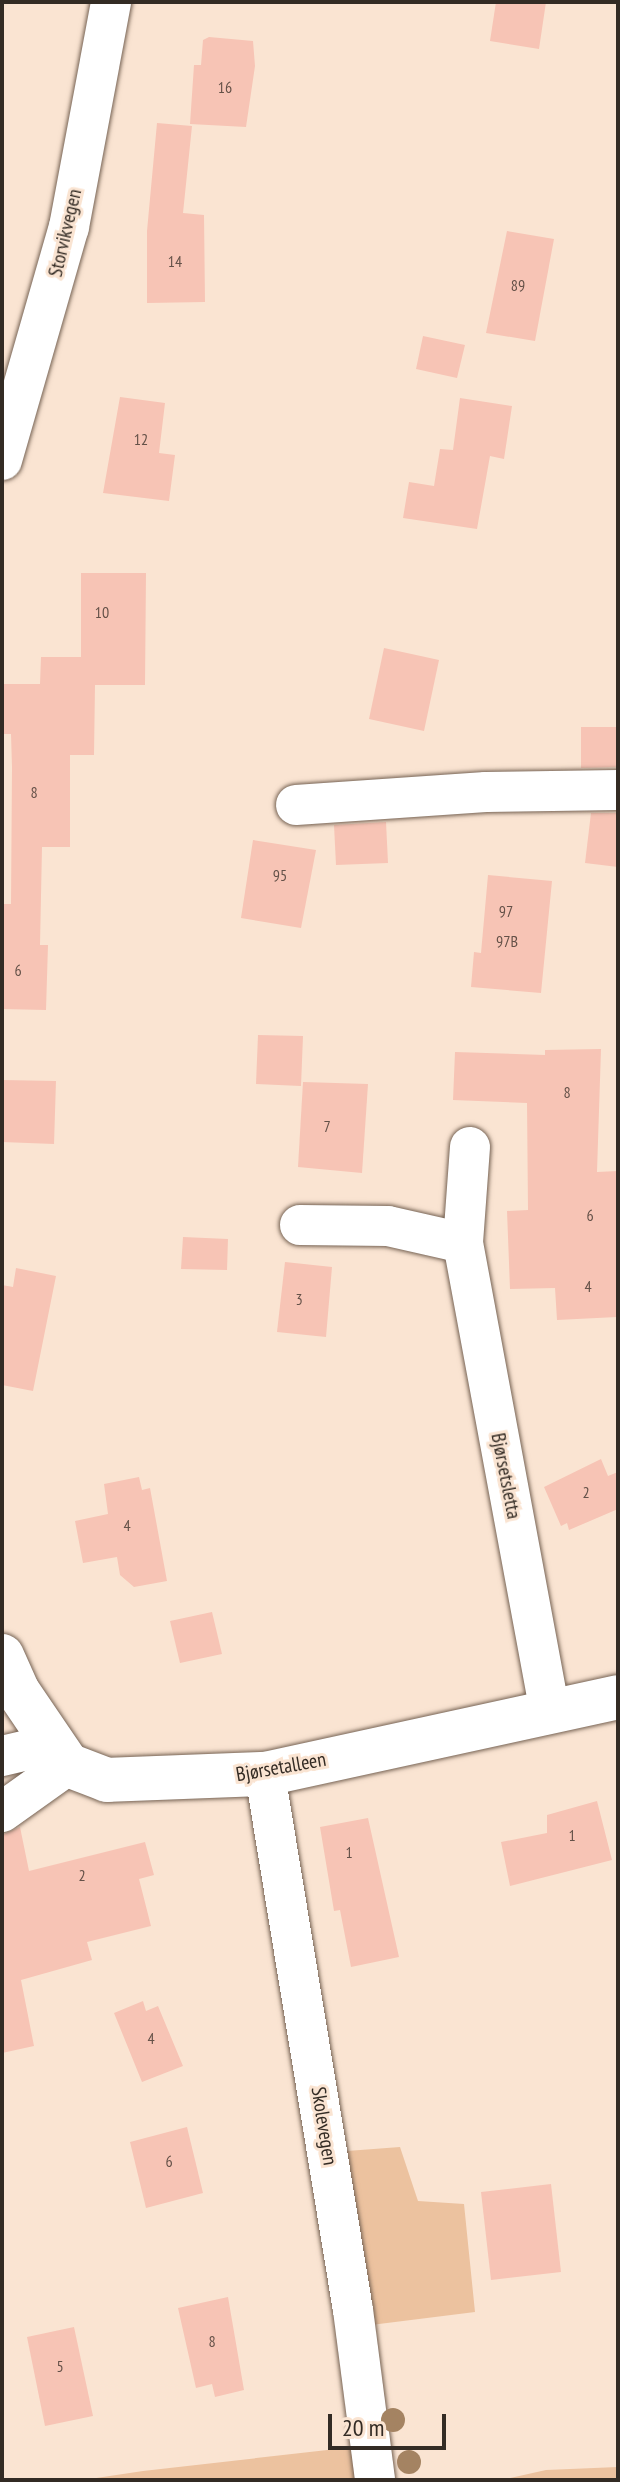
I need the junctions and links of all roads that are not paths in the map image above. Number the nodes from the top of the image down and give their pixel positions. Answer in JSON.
{"nodes":[{"id":1,"x":111,"y":2,"type":"edge"},
{"id":2,"x":2,"y":460,"type":"edge"},
{"id":3,"x":618,"y":790,"type":"edge"},
{"id":4,"x":296,"y":805,"type":"dead end"},
{"id":5,"x":470,"y":1147,"type":"dead end"},
{"id":6,"x":300,"y":1225,"type":"dead end"},
{"id":7,"x":463,"y":1243,"type":"junction"},
{"id":8,"x":2,"y":1656,"type":"edge"},
{"id":9,"x":618,"y":1697,"type":"edge"},
{"id":10,"x":549,"y":1708,"type":"junction"},
{"id":11,"x":60,"y":1754,"type":"junction"},
{"id":12,"x":2,"y":1756,"type":"edge"},
{"id":13,"x":265,"y":1774,"type":"junction"},
{"id":14,"x":2,"y":1812,"type":"edge"},
{"id":15,"x":375,"y":2480,"type":"edge"}],
"edges":[{"from":1,"to":2,"type":"street","name":"Storvikvegen"},
{"from":3,"to":4,"type":"street"},
{"from":5,"to":7,"type":"street","name":"Bjørsetsletta"},
{"from":6,"to":7,"type":"street"},
{"from":7,"to":10,"type":"street","name":"Bjørsetsletta"},
{"from":8,"to":11,"type":"main road"},
{"from":9,"to":10,"type":"main road","name":"Bjørsetalleen"},
{"from":10,"to":13,"type":"main road","name":"Bjørsetalleen"},
{"from":11,"to":12,"type":"street"},
{"from":11,"to":13,"type":"main road","name":"Bjørsetalleen"},
{"from":11,"to":14,"type":"street"},
{"from":13,"to":15,"type":"street","name":"Skolevegen"}]}
